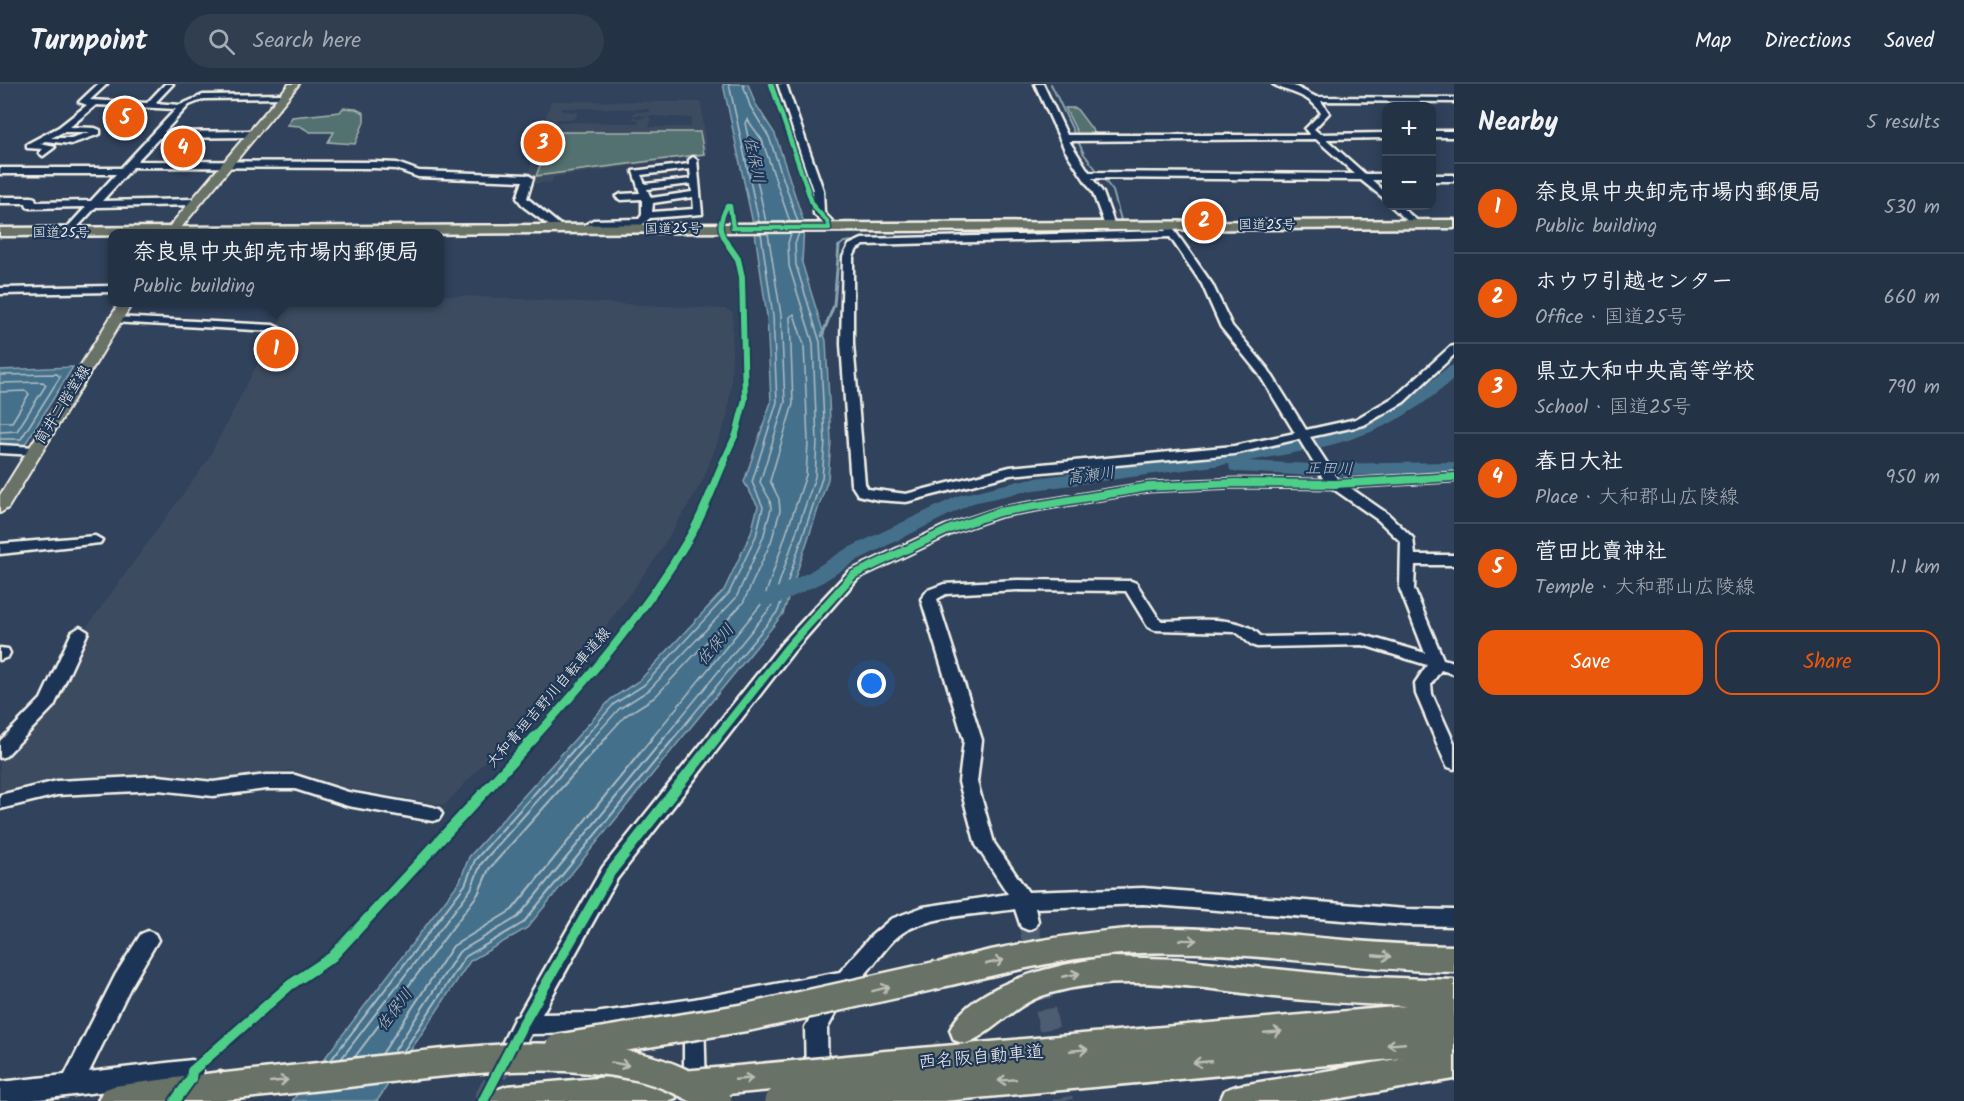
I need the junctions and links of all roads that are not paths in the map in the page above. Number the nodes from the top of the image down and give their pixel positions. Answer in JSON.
{"nodes":[{"id":1,"x":103,"y":84,"type":"edge"},
{"id":2,"x":169,"y":84,"type":"edge"},
{"id":3,"x":217,"y":84,"type":"edge"},
{"id":4,"x":294,"y":84,"type":"edge"},
{"id":5,"x":782,"y":84,"type":"edge"},
{"id":6,"x":1039,"y":84,"type":"edge"},
{"id":7,"x":1277,"y":84,"type":"edge"},
{"id":8,"x":284,"y":96,"type":"junction"},
{"id":9,"x":203,"y":97,"type":"junction"},
{"id":10,"x":1316,"y":99,"type":"junction"},
{"id":11,"x":1454,"y":100,"type":"edge"},
{"id":12,"x":94,"y":103,"type":"junction"},
{"id":13,"x":149,"y":105,"type":"junction"},
{"id":14,"x":181,"y":105,"type":"junction"},
{"id":15,"x":62,"y":129,"type":"junction"},
{"id":16,"x":252,"y":134,"type":"junction"},
{"id":17,"x":1436,"y":134,"type":"edge"},
{"id":18,"x":1454,"y":134,"type":"edge"},
{"id":19,"x":158,"y":135,"type":"junction"},
{"id":20,"x":1382,"y":135,"type":"edge"},
{"id":21,"x":1317,"y":136,"type":"junction"},
{"id":22,"x":44,"y":138,"type":"junction"},
{"id":23,"x":1063,"y":138,"type":"junction"},
{"id":24,"x":43,"y":153,"type":"dead end"},
{"id":25,"x":227,"y":164,"type":"junction"},
{"id":26,"x":125,"y":167,"type":"junction"},
{"id":27,"x":0,"y":171,"type":"edge"},
{"id":28,"x":1087,"y":175,"type":"junction"},
{"id":29,"x":1364,"y":177,"type":"junction"},
{"id":30,"x":1382,"y":177,"type":"edge"},
{"id":31,"x":1436,"y":178,"type":"edge"},
{"id":32,"x":1454,"y":178,"type":"edge"},
{"id":33,"x":694,"y":181,"type":"junction"},
{"id":34,"x":1382,"y":193,"type":"edge"},
{"id":35,"x":697,"y":194,"type":"junction"},
{"id":36,"x":645,"y":195,"type":"junction"},
{"id":37,"x":621,"y":196,"type":"dead end"},
{"id":38,"x":0,"y":200,"type":"edge"},
{"id":39,"x":195,"y":202,"type":"junction"},
{"id":40,"x":92,"y":205,"type":"junction"},
{"id":41,"x":1400,"y":210,"type":"edge"},
{"id":42,"x":647,"y":214,"type":"junction"},
{"id":43,"x":1454,"y":224,"type":"edge"},
{"id":44,"x":1417,"y":225,"type":"junction"},
{"id":45,"x":1119,"y":226,"type":"junction"},
{"id":46,"x":822,"y":228,"type":"junction"},
{"id":47,"x":173,"y":229,"type":"edge"},
{"id":48,"x":561,"y":230,"type":"junction"},
{"id":49,"x":582,"y":230,"type":"junction"},
{"id":50,"x":1169,"y":230,"type":"junction"},
{"id":51,"x":0,"y":232,"type":"edge"},
{"id":52,"x":444,"y":232,"type":"edge"},
{"id":53,"x":67,"y":233,"type":"junction"},
{"id":54,"x":108,"y":233,"type":"edge"},
{"id":55,"x":921,"y":233,"type":"junction"},
{"id":56,"x":986,"y":233,"type":"junction"},
{"id":57,"x":108,"y":289,"type":"edge"},
{"id":58,"x":0,"y":291,"type":"edge"},
{"id":59,"x":124,"y":307,"type":"edge"},
{"id":60,"x":116,"y":320,"type":"junction"},
{"id":61,"x":273,"y":327,"type":"dead end"},
{"id":62,"x":1454,"y":350,"type":"edge"},
{"id":63,"x":1301,"y":435,"type":"junction"},
{"id":64,"x":0,"y":449,"type":"edge"},
{"id":65,"x":35,"y":451,"type":"junction"},
{"id":66,"x":1454,"y":477,"type":"edge"},
{"id":67,"x":1335,"y":484,"type":"junction"},
{"id":68,"x":0,"y":508,"type":"edge"},
{"id":69,"x":95,"y":540,"type":"dead end"},
{"id":70,"x":0,"y":549,"type":"edge"},
{"id":71,"x":1409,"y":560,"type":"junction"},
{"id":72,"x":1454,"y":561,"type":"edge"},
{"id":73,"x":80,"y":632,"type":"dead end"},
{"id":74,"x":1437,"y":663,"type":"junction"},
{"id":75,"x":1454,"y":668,"type":"edge"},
{"id":76,"x":0,"y":751,"type":"edge"},
{"id":77,"x":1454,"y":762,"type":"edge"},
{"id":78,"x":0,"y":802,"type":"edge"},
{"id":79,"x":433,"y":814,"type":"dead end"},
{"id":80,"x":1023,"y":900,"type":"junction"},
{"id":81,"x":1454,"y":918,"type":"edge"},
{"id":82,"x":1028,"y":921,"type":"tunnel mouth"},
{"id":83,"x":148,"y":940,"type":"dead end"},
{"id":84,"x":1454,"y":959,"type":"edge"},
{"id":85,"x":846,"y":980,"type":"junction"},
{"id":86,"x":1454,"y":993,"type":"edge"},
{"id":87,"x":694,"y":1009,"type":"junction"},
{"id":88,"x":1454,"y":1016,"type":"edge"},
{"id":89,"x":523,"y":1024,"type":"junction"},
{"id":90,"x":965,"y":1030,"type":"tunnel mouth"},
{"id":91,"x":1454,"y":1039,"type":"edge"},
{"id":92,"x":472,"y":1059,"type":"junction"},
{"id":93,"x":1454,"y":1064,"type":"edge"},
{"id":94,"x":502,"y":1065,"type":"tunnel mouth"},
{"id":95,"x":191,"y":1078,"type":"dead end"},
{"id":96,"x":876,"y":1080,"type":"junction"},
{"id":97,"x":72,"y":1084,"type":"junction"},
{"id":98,"x":0,"y":1093,"type":"edge"},
{"id":99,"x":114,"y":1101,"type":"edge"},
{"id":100,"x":507,"y":1101,"type":"edge"},
{"id":101,"x":695,"y":1101,"type":"edge"},
{"id":102,"x":718,"y":1101,"type":"edge"},
{"id":103,"x":779,"y":1101,"type":"edge"},
{"id":104,"x":818,"y":1101,"type":"edge"},
{"id":105,"x":1236,"y":1101,"type":"edge"}],
"edges":[{"from":1,"to":12,"type":"street"},
{"from":2,"to":13,"type":"street"},
{"from":3,"to":9,"type":"street"},
{"from":4,"to":8,"type":"main road"},
{"from":5,"to":46,"type":"street"},
{"from":6,"to":23,"type":"street"},
{"from":7,"to":10,"type":"street"},
{"from":8,"to":9,"type":"street"},
{"from":8,"to":16,"type":"main road"},
{"from":9,"to":14,"type":"street"},
{"from":10,"to":11,"type":"street"},
{"from":10,"to":21,"type":"street"},
{"from":12,"to":13,"type":"street"},
{"from":12,"to":15,"type":"street"},
{"from":13,"to":14,"type":"street"},
{"from":14,"to":19,"type":"street"},
{"from":15,"to":22,"type":"street"},
{"from":15,"to":22,"type":"street"},
{"from":16,"to":19,"type":"street"},
{"from":16,"to":25,"type":"main road"},
{"from":17,"to":18,"type":"street"},
{"from":19,"to":26,"type":"street"},
{"from":20,"to":21,"type":"street"},
{"from":21,"to":23,"type":"street"},
{"from":21,"to":29,"type":"street"},
{"from":22,"to":24,"type":"street"},
{"from":23,"to":28,"type":"street"},
{"from":25,"to":26,"type":"street"},
{"from":25,"to":39,"type":"main road"},
{"from":25,"to":48,"type":"street"},
{"from":26,"to":27,"type":"street"},
{"from":26,"to":40,"type":"street"},
{"from":28,"to":29,"type":"street"},
{"from":28,"to":45,"type":"street"},
{"from":29,"to":30,"type":"street"},
{"from":29,"to":34,"type":"street"},
{"from":31,"to":32,"type":"street"},
{"from":33,"to":35,"type":"street"},
{"from":33,"to":36,"type":"street"},
{"from":33,"to":36,"type":"street"},
{"from":35,"to":36,"type":"street"},
{"from":35,"to":42,"type":"street"},
{"from":36,"to":37,"type":"street"},
{"from":36,"to":42,"type":"street"},
{"from":38,"to":40,"type":"street"},
{"from":39,"to":40,"type":"street"},
{"from":39,"to":47,"type":"main road"},
{"from":40,"to":53,"type":"street"},
{"from":41,"to":44,"type":"street"},
{"from":42,"to":49,"type":"street"},
{"from":43,"to":44,"type":"highway","name":"国道25号"},
{"from":44,"to":50,"type":"highway","name":"国道25号"},
{"from":45,"to":50,"type":"highway","name":"国道25号"},
{"from":45,"to":56,"type":"highway","name":"国道25号"},
{"from":46,"to":49,"type":"highway","name":"国道25号"},
{"from":46,"to":55,"type":"highway","name":"国道25号"},
{"from":48,"to":49,"type":"highway","name":"国道25号"},
{"from":48,"to":52,"type":"highway","name":"国道25号"},
{"from":50,"to":56,"type":"street"},
{"from":50,"to":63,"type":"street"},
{"from":51,"to":53,"type":"highway","name":"国道25号"},
{"from":53,"to":54,"type":"highway","name":"国道25号"},
{"from":55,"to":56,"type":"highway","name":"国道25号"},
{"from":55,"to":63,"type":"street"},
{"from":57,"to":58,"type":"street"},
{"from":59,"to":60,"type":"main road","name":"筒井二階堂線"},
{"from":60,"to":61,"type":"street"},
{"from":60,"to":65,"type":"main road","name":"筒井二階堂線"},
{"from":62,"to":63,"type":"street"},
{"from":63,"to":67,"type":"street"},
{"from":64,"to":65,"type":"street"},
{"from":65,"to":68,"type":"main road","name":"筒井二階堂線"},
{"from":66,"to":67,"type":"street"},
{"from":67,"to":71,"type":"street"},
{"from":67,"to":89,"type":"street"},
{"from":69,"to":70,"type":"street"},
{"from":71,"to":72,"type":"street"},
{"from":71,"to":74,"type":"street"},
{"from":73,"to":76,"type":"street"},
{"from":74,"to":75,"type":"street"},
{"from":74,"to":77,"type":"street"},
{"from":74,"to":80,"type":"street"},
{"from":78,"to":79,"type":"street"},
{"from":80,"to":81,"type":"street"},
{"from":80,"to":82,"type":"street"},
{"from":80,"to":85,"type":"street"},
{"from":83,"to":97,"type":"street"},
{"from":92,"to":84,"type":"highway","one_way":true,"bridge":true},
{"from":85,"to":87,"type":"street"},
{"from":85,"to":104,"type":"street"},
{"from":90,"to":86,"type":"highway","one_way":true},
{"from":87,"to":89,"type":"street"},
{"from":87,"to":101,"type":"street"},
{"from":96,"to":88,"type":"highway","name":"西名阪自動車道","one_way":true},
{"from":89,"to":94,"type":"street"},
{"from":91,"to":96,"type":"highway","name":"西名阪自動車道","one_way":true},
{"from":99,"to":92,"type":"highway","one_way":true,"bridge":true},
{"from":92,"to":102,"type":"highway","one_way":true,"bridge":true},
{"from":93,"to":105,"type":"highway"},
{"from":95,"to":97,"type":"street"},
{"from":100,"to":96,"type":"highway","name":"西名阪自動車道","one_way":true,"bridge":true},
{"from":96,"to":103,"type":"highway","name":"西名阪自動車道","bridge":true},
{"from":97,"to":98,"type":"street"}]}
